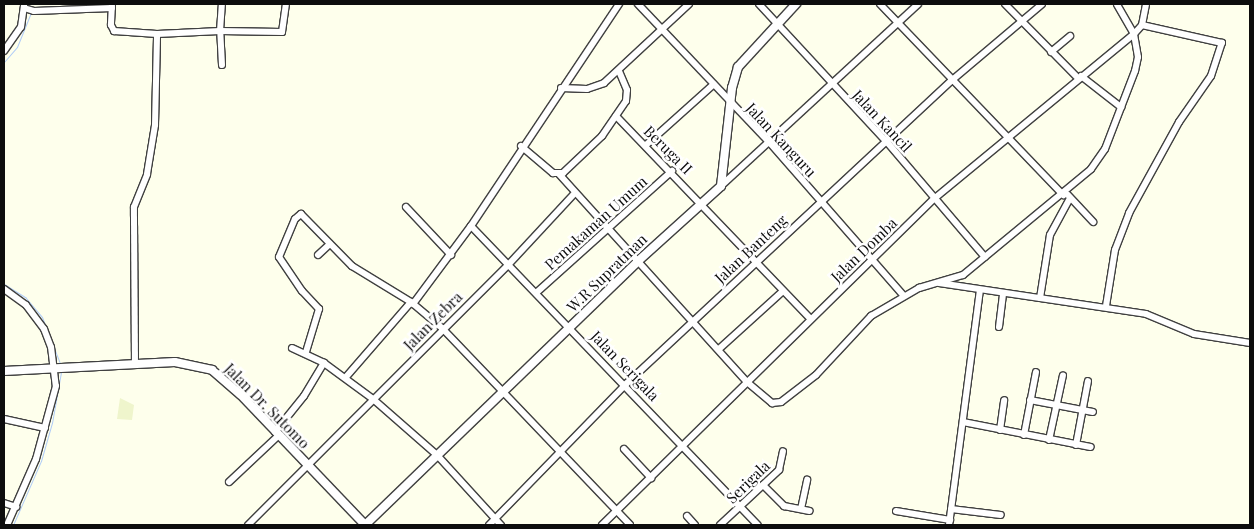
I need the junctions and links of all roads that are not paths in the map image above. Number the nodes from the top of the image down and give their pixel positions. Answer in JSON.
{"nodes":[{"id":1,"x":222,"y":4,"type":"edge"},
{"id":2,"x":286,"y":4,"type":"edge"},
{"id":3,"x":619,"y":4,"type":"edge"},
{"id":4,"x":638,"y":4,"type":"edge"},
{"id":5,"x":689,"y":4,"type":"edge"},
{"id":6,"x":759,"y":4,"type":"edge"},
{"id":7,"x":796,"y":4,"type":"edge"},
{"id":8,"x":880,"y":4,"type":"edge"},
{"id":9,"x":918,"y":4,"type":"edge"},
{"id":10,"x":1005,"y":4,"type":"edge"},
{"id":11,"x":1042,"y":4,"type":"edge"},
{"id":12,"x":1117,"y":4,"type":"edge"},
{"id":13,"x":1146,"y":4,"type":"edge"},
{"id":14,"x":112,"y":6,"type":"edge"},
{"id":15,"x":27,"y":8,"type":"edge"},
{"id":16,"x":897,"y":22,"type":"junction"},
{"id":17,"x":1022,"y":22,"type":"junction"},
{"id":18,"x":776,"y":24,"type":"junction"},
{"id":19,"x":1142,"y":25,"type":"junction"},
{"id":20,"x":663,"y":30,"type":"junction"},
{"id":21,"x":220,"y":31,"type":"junction"},
{"id":22,"x":157,"y":34,"type":"junction"},
{"id":23,"x":1134,"y":34,"type":"junction"},
{"id":24,"x":1070,"y":36,"type":"dead end"},
{"id":25,"x":4,"y":51,"type":"edge"},
{"id":26,"x":1051,"y":52,"type":"junction"},
{"id":27,"x":222,"y":65,"type":"dead end"},
{"id":28,"x":619,"y":71,"type":"junction"},
{"id":29,"x":1080,"y":77,"type":"junction"},
{"id":30,"x":951,"y":81,"type":"junction"},
{"id":31,"x":714,"y":84,"type":"junction"},
{"id":32,"x":830,"y":84,"type":"junction"},
{"id":33,"x":561,"y":88,"type":"junction"},
{"id":34,"x":730,"y":104,"type":"junction"},
{"id":35,"x":1121,"y":107,"type":"junction"},
{"id":36,"x":616,"y":116,"type":"junction"},
{"id":37,"x":1008,"y":137,"type":"junction"},
{"id":38,"x":887,"y":142,"type":"junction"},
{"id":39,"x":770,"y":144,"type":"junction"},
{"id":40,"x":646,"y":145,"type":"junction"},
{"id":41,"x":521,"y":146,"type":"junction"},
{"id":42,"x":672,"y":171,"type":"junction"},
{"id":43,"x":559,"y":174,"type":"junction"},
{"id":44,"x":721,"y":186,"type":"junction"},
{"id":45,"x":575,"y":193,"type":"junction"},
{"id":46,"x":1066,"y":195,"type":"junction"},
{"id":47,"x":935,"y":198,"type":"junction"},
{"id":48,"x":820,"y":202,"type":"junction"},
{"id":49,"x":701,"y":203,"type":"junction"},
{"id":50,"x":406,"y":207,"type":"dead end"},
{"id":51,"x":1093,"y":222,"type":"dead end"},
{"id":52,"x":471,"y":226,"type":"junction"},
{"id":53,"x":608,"y":230,"type":"junction"},
{"id":54,"x":330,"y":244,"type":"junction"},
{"id":55,"x":451,"y":255,"type":"junction"},
{"id":56,"x":318,"y":256,"type":"dead end"},
{"id":57,"x":986,"y":257,"type":"junction"},
{"id":58,"x":871,"y":261,"type":"junction"},
{"id":59,"x":637,"y":262,"type":"junction"},
{"id":60,"x":756,"y":262,"type":"junction"},
{"id":61,"x":508,"y":264,"type":"junction"},
{"id":62,"x":936,"y":282,"type":"junction"},
{"id":63,"x":4,"y":289,"type":"edge"},
{"id":64,"x":783,"y":291,"type":"junction"},
{"id":65,"x":980,"y":291,"type":"junction"},
{"id":66,"x":536,"y":293,"type":"junction"},
{"id":67,"x":1003,"y":294,"type":"junction"},
{"id":68,"x":904,"y":296,"type":"junction"},
{"id":69,"x":1040,"y":298,"type":"junction"},
{"id":70,"x":412,"y":303,"type":"junction"},
{"id":71,"x":1106,"y":306,"type":"junction"},
{"id":72,"x":811,"y":319,"type":"junction"},
{"id":73,"x":693,"y":321,"type":"junction"},
{"id":74,"x":442,"y":328,"type":"junction"},
{"id":75,"x":571,"y":328,"type":"junction"},
{"id":76,"x":999,"y":328,"type":"dead end"},
{"id":77,"x":1250,"y":343,"type":"edge"},
{"id":78,"x":292,"y":348,"type":"dead end"},
{"id":79,"x":719,"y":349,"type":"junction"},
{"id":80,"x":306,"y":352,"type":"junction"},
{"id":81,"x":324,"y":363,"type":"junction"},
{"id":82,"x":135,"y":364,"type":"junction"},
{"id":83,"x":54,"y":366,"type":"junction"},
{"id":84,"x":4,"y":371,"type":"edge"},
{"id":85,"x":1036,"y":372,"type":"dead end"},
{"id":86,"x":1063,"y":375,"type":"dead end"},
{"id":87,"x":346,"y":377,"type":"junction"},
{"id":88,"x":1088,"y":380,"type":"dead end"},
{"id":89,"x":748,"y":382,"type":"junction"},
{"id":90,"x":626,"y":384,"type":"junction"},
{"id":91,"x":505,"y":392,"type":"junction"},
{"id":92,"x":373,"y":399,"type":"junction"},
{"id":93,"x":1004,"y":400,"type":"dead end"},
{"id":94,"x":1030,"y":400,"type":"junction"},
{"id":95,"x":1056,"y":405,"type":"junction"},
{"id":96,"x":1083,"y":410,"type":"junction"},
{"id":97,"x":1093,"y":412,"type":"dead end"},
{"id":98,"x":4,"y":419,"type":"edge"},
{"id":99,"x":963,"y":422,"type":"junction"},
{"id":100,"x":45,"y":428,"type":"junction"},
{"id":101,"x":1000,"y":430,"type":"junction"},
{"id":102,"x":276,"y":434,"type":"junction"},
{"id":103,"x":1024,"y":435,"type":"junction"},
{"id":104,"x":1050,"y":440,"type":"junction"},
{"id":105,"x":683,"y":444,"type":"junction"},
{"id":106,"x":1076,"y":444,"type":"junction"},
{"id":107,"x":1091,"y":447,"type":"dead end"},
{"id":108,"x":624,"y":449,"type":"dead end"},
{"id":109,"x":784,"y":451,"type":"dead end"},
{"id":110,"x":559,"y":452,"type":"junction"},
{"id":111,"x":437,"y":455,"type":"junction"},
{"id":112,"x":306,"y":465,"type":"junction"},
{"id":113,"x":650,"y":478,"type":"junction"},
{"id":114,"x":807,"y":480,"type":"dead end"},
{"id":115,"x":229,"y":482,"type":"dead end"},
{"id":116,"x":762,"y":485,"type":"junction"},
{"id":117,"x":4,"y":503,"type":"edge"},
{"id":118,"x":740,"y":506,"type":"junction"},
{"id":119,"x":16,"y":507,"type":"junction"},
{"id":120,"x":801,"y":509,"type":"junction"},
{"id":121,"x":951,"y":509,"type":"junction"},
{"id":122,"x":617,"y":511,"type":"junction"},
{"id":123,"x":810,"y":511,"type":"dead end"},
{"id":124,"x":896,"y":511,"type":"dead end"},
{"id":125,"x":687,"y":516,"type":"dead end"},
{"id":126,"x":1001,"y":516,"type":"dead end"},
{"id":127,"x":495,"y":519,"type":"junction"},
{"id":128,"x":949,"y":523,"type":"edge"},
{"id":129,"x":7,"y":525,"type":"edge"},
{"id":130,"x":248,"y":525,"type":"edge"},
{"id":131,"x":365,"y":525,"type":"edge"},
{"id":132,"x":488,"y":525,"type":"edge"},
{"id":133,"x":501,"y":525,"type":"edge"},
{"id":134,"x":602,"y":525,"type":"edge"},
{"id":135,"x":630,"y":525,"type":"edge"},
{"id":136,"x":695,"y":525,"type":"edge"},
{"id":137,"x":720,"y":525,"type":"edge"},
{"id":138,"x":758,"y":525,"type":"edge"}],
"edges":[{"from":1,"to":21,"type":"street"},
{"from":2,"to":21,"type":"street"},
{"from":3,"to":33,"type":"street"},
{"from":4,"to":20,"type":"street","name":"Jalan Kanguru"},
{"from":5,"to":20,"type":"street"},
{"from":6,"to":18,"type":"street","name":"Jalan Kancil"},
{"from":7,"to":18,"type":"street"},
{"from":8,"to":16,"type":"street"},
{"from":9,"to":16,"type":"street"},
{"from":10,"to":17,"type":"street"},
{"from":11,"to":17,"type":"street","name":"Jalan Banteng"},
{"from":12,"to":23,"type":"street"},
{"from":13,"to":19,"type":"street"},
{"from":14,"to":15,"type":"street"},
{"from":14,"to":22,"type":"street"},
{"from":15,"to":25,"type":"street"},
{"from":16,"to":30,"type":"street"},
{"from":16,"to":32,"type":"street"},
{"from":17,"to":26,"type":"street"},
{"from":17,"to":30,"type":"street","name":"Jalan Banteng"},
{"from":18,"to":32,"type":"street","name":"Jalan Kancil"},
{"from":18,"to":34,"type":"street"},
{"from":19,"to":23,"type":"street","name":"Jalan Domba"},
{"from":19,"to":71,"type":"street"},
{"from":20,"to":28,"type":"street"},
{"from":20,"to":31,"type":"street","name":"Jalan Kanguru"},
{"from":21,"to":22,"type":"street"},
{"from":21,"to":27,"type":"street"},
{"from":22,"to":82,"type":"street"},
{"from":23,"to":29,"type":"street","name":"Jalan Domba"},
{"from":23,"to":35,"type":"street"},
{"from":24,"to":26,"type":"street"},
{"from":26,"to":29,"type":"street"},
{"from":28,"to":33,"type":"street"},
{"from":28,"to":36,"type":"street"},
{"from":29,"to":35,"type":"street"},
{"from":29,"to":37,"type":"street","name":"Jalan Domba"},
{"from":30,"to":37,"type":"street"},
{"from":30,"to":38,"type":"street","name":"Jalan Banteng"},
{"from":31,"to":34,"type":"street","name":"Jalan Kanguru"},
{"from":31,"to":40,"type":"street"},
{"from":32,"to":38,"type":"street","name":"Jalan Kancil"},
{"from":32,"to":39,"type":"street"},
{"from":33,"to":41,"type":"street"},
{"from":34,"to":39,"type":"street","name":"Jalan Kanguru"},
{"from":34,"to":44,"type":"street"},
{"from":35,"to":46,"type":"street"},
{"from":36,"to":40,"type":"street","name":"Beruga II"},
{"from":36,"to":43,"type":"street"},
{"from":37,"to":46,"type":"street"},
{"from":37,"to":47,"type":"street","name":"Jalan Domba"},
{"from":38,"to":47,"type":"street","name":"Jalan Kancil"},
{"from":38,"to":48,"type":"street","name":"Jalan Banteng"},
{"from":39,"to":44,"type":"street"},
{"from":39,"to":48,"type":"street","name":"Jalan Kanguru"},
{"from":40,"to":42,"type":"street","name":"Beruga II"},
{"from":41,"to":43,"type":"street"},
{"from":41,"to":52,"type":"street"},
{"from":42,"to":49,"type":"street","name":"Beruga II"},
{"from":42,"to":53,"type":"street","name":"Pemakaman Umum"},
{"from":43,"to":45,"type":"street"},
{"from":44,"to":49,"type":"street","name":"W.R Supratman"},
{"from":45,"to":53,"type":"street"},
{"from":45,"to":61,"type":"street","name":"Jalan Zebra"},
{"from":46,"to":51,"type":"street"},
{"from":46,"to":57,"type":"street"},
{"from":46,"to":69,"type":"street"},
{"from":47,"to":57,"type":"street","name":"Jalan Kancil"},
{"from":47,"to":58,"type":"street","name":"Jalan Domba"},
{"from":48,"to":58,"type":"street","name":"Jalan Kanguru"},
{"from":48,"to":60,"type":"street","name":"Jalan Banteng"},
{"from":49,"to":59,"type":"street","name":"W.R Supratman"},
{"from":49,"to":60,"type":"street","name":"Beruga II"},
{"from":50,"to":55,"type":"street"},
{"from":52,"to":55,"type":"street"},
{"from":52,"to":61,"type":"street","name":"Jalan Serigala"},
{"from":53,"to":59,"type":"street"},
{"from":53,"to":66,"type":"street","name":"Pemakaman Umum"},
{"from":54,"to":56,"type":"street"},
{"from":54,"to":70,"type":"street"},
{"from":54,"to":80,"type":"street"},
{"from":55,"to":70,"type":"street"},
{"from":57,"to":62,"type":"street"},
{"from":58,"to":68,"type":"street","name":"Jalan Kanguru"},
{"from":58,"to":72,"type":"street","name":"Jalan Domba"},
{"from":59,"to":73,"type":"street"},
{"from":59,"to":75,"type":"street","name":"W.R Supratman"},
{"from":60,"to":64,"type":"street","name":"Beruga II"},
{"from":60,"to":73,"type":"street","name":"Jalan Banteng"},
{"from":61,"to":66,"type":"street","name":"Jalan Serigala"},
{"from":61,"to":74,"type":"street","name":"Jalan Zebra"},
{"from":62,"to":65,"type":"street"},
{"from":62,"to":68,"type":"street"},
{"from":63,"to":83,"type":"street"},
{"from":64,"to":72,"type":"street","name":"Beruga II"},
{"from":64,"to":79,"type":"street"},
{"from":65,"to":67,"type":"street"},
{"from":65,"to":99,"type":"street"},
{"from":66,"to":75,"type":"street","name":"Jalan Serigala"},
{"from":67,"to":69,"type":"street"},
{"from":67,"to":76,"type":"street"},
{"from":68,"to":89,"type":"street"},
{"from":69,"to":71,"type":"street"},
{"from":70,"to":74,"type":"street"},
{"from":70,"to":87,"type":"street"},
{"from":71,"to":77,"type":"street"},
{"from":72,"to":89,"type":"street","name":"Jalan Domba"},
{"from":73,"to":79,"type":"street"},
{"from":73,"to":90,"type":"street","name":"Jalan Banteng"},
{"from":74,"to":91,"type":"street"},
{"from":74,"to":92,"type":"street","name":"Jalan Zebra"},
{"from":75,"to":90,"type":"street","name":"Jalan Serigala"},
{"from":75,"to":91,"type":"street","name":"W.R Supratman"},
{"from":78,"to":80,"type":"street"},
{"from":79,"to":89,"type":"street"},
{"from":80,"to":81,"type":"street"},
{"from":81,"to":87,"type":"street"},
{"from":81,"to":102,"type":"street"},
{"from":82,"to":83,"type":"street","name":"Jalan Dr. Sutomo"},
{"from":82,"to":102,"type":"street","name":"Jalan Dr. Sutomo"},
{"from":83,"to":84,"type":"street","name":"Jalan Dr. Sutomo"},
{"from":83,"to":100,"type":"street"},
{"from":85,"to":94,"type":"street"},
{"from":86,"to":95,"type":"street"},
{"from":87,"to":92,"type":"street"},
{"from":88,"to":96,"type":"street"},
{"from":89,"to":105,"type":"street","name":"Jalan Domba"},
{"from":90,"to":105,"type":"street","name":"Jalan Serigala"},
{"from":90,"to":110,"type":"street","name":"Jalan Banteng"},
{"from":91,"to":110,"type":"street"},
{"from":91,"to":111,"type":"street","name":"W.R Supratman"},
{"from":92,"to":111,"type":"street"},
{"from":92,"to":112,"type":"street","name":"Jalan Zebra"},
{"from":93,"to":101,"type":"street"},
{"from":94,"to":95,"type":"street"},
{"from":94,"to":103,"type":"street"},
{"from":95,"to":96,"type":"street"},
{"from":95,"to":104,"type":"street"},
{"from":96,"to":97,"type":"street"},
{"from":96,"to":106,"type":"street"},
{"from":98,"to":100,"type":"street"},
{"from":99,"to":101,"type":"street"},
{"from":99,"to":121,"type":"street"},
{"from":100,"to":119,"type":"street"},
{"from":101,"to":103,"type":"street"},
{"from":102,"to":112,"type":"street","name":"Jalan Dr. Sutomo"},
{"from":102,"to":115,"type":"street"},
{"from":103,"to":104,"type":"street"},
{"from":104,"to":106,"type":"street"},
{"from":105,"to":113,"type":"street","name":"Jalan Domba"},
{"from":105,"to":118,"type":"street","name":"Jalan Serigala"},
{"from":106,"to":107,"type":"street"},
{"from":108,"to":113,"type":"street"},
{"from":109,"to":116,"type":"street","name":"Serigala"},
{"from":110,"to":122,"type":"street"},
{"from":110,"to":127,"type":"street","name":"Jalan Banteng"},
{"from":111,"to":127,"type":"street"},
{"from":111,"to":131,"type":"street","name":"W.R Supratman"},
{"from":112,"to":130,"type":"street","name":"Jalan Zebra"},
{"from":112,"to":131,"type":"street","name":"Jalan Dr. Sutomo"},
{"from":113,"to":122,"type":"street","name":"Jalan Domba"},
{"from":114,"to":120,"type":"street"},
{"from":116,"to":118,"type":"street","name":"Serigala"},
{"from":116,"to":120,"type":"street"},
{"from":117,"to":119,"type":"street"},
{"from":118,"to":137,"type":"street","name":"Serigala"},
{"from":118,"to":138,"type":"street","name":"Jalan Serigala"},
{"from":119,"to":129,"type":"street"},
{"from":120,"to":123,"type":"street"},
{"from":121,"to":126,"type":"street"},
{"from":121,"to":128,"type":"street"},
{"from":122,"to":134,"type":"street","name":"Jalan Domba"},
{"from":122,"to":135,"type":"street"},
{"from":124,"to":128,"type":"street"},
{"from":125,"to":136,"type":"street"},
{"from":127,"to":132,"type":"street","name":"Jalan Banteng"},
{"from":127,"to":133,"type":"street"}]}
